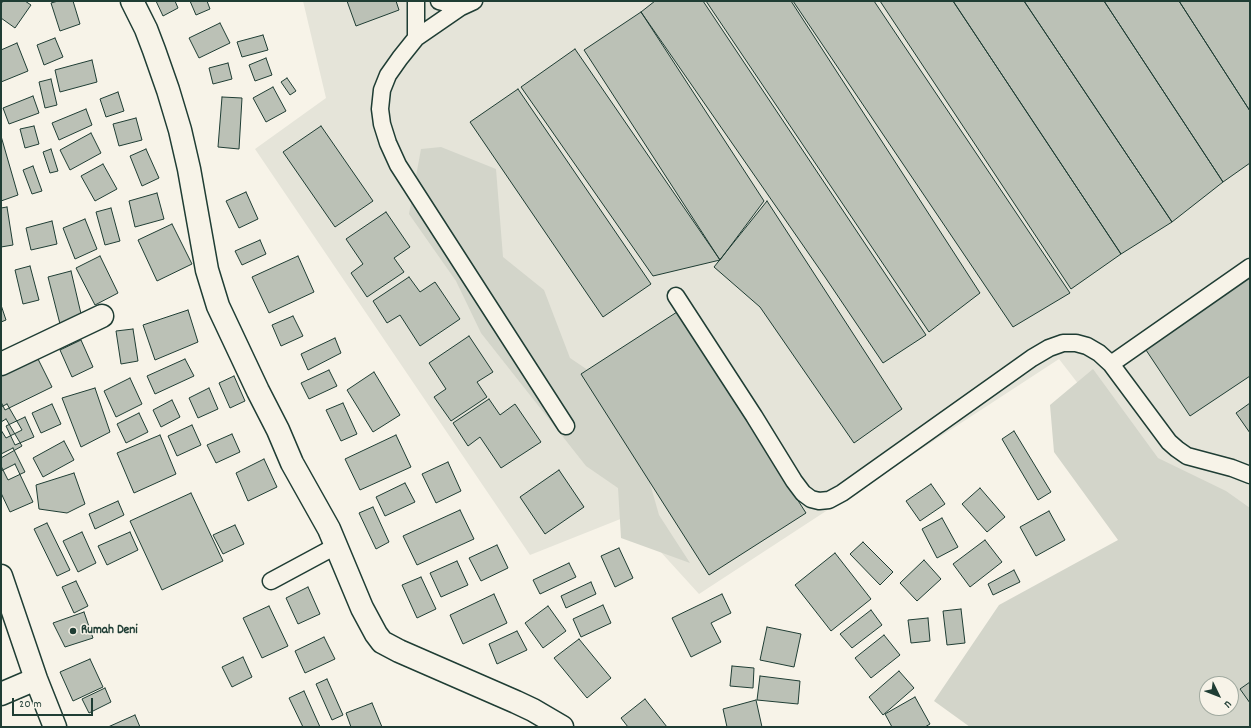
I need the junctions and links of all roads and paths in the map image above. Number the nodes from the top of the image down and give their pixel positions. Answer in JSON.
{"nodes":[{"id":1,"x":132,"y":1,"type":"edge"},
{"id":2,"x":416,"y":1,"type":"edge"},
{"id":3,"x":439,"y":1,"type":"edge"},
{"id":4,"x":468,"y":4,"type":"edge"},
{"id":5,"x":416,"y":38,"type":"junction"},
{"id":6,"x":1250,"y":267,"type":"edge"},
{"id":7,"x":676,"y":296,"type":"dead end"},
{"id":8,"x":102,"y":316,"type":"dead end"},
{"id":9,"x":1,"y":364,"type":"edge"},
{"id":10,"x":1111,"y":364,"type":"junction"},
{"id":11,"x":566,"y":426,"type":"dead end"},
{"id":12,"x":1250,"y":476,"type":"edge"},
{"id":13,"x":336,"y":546,"type":"junction"},
{"id":14,"x":1,"y":576,"type":"edge"},
{"id":15,"x":271,"y":581,"type":"dead end"},
{"id":16,"x":36,"y":679,"type":"junction"},
{"id":17,"x":1,"y":694,"type":"edge"},
{"id":18,"x":56,"y":727,"type":"edge"},
{"id":19,"x":562,"y":727,"type":"edge"}],
"edges":[{"from":1,"to":13,"type":"street"},
{"from":2,"to":5,"type":"lane"},
{"from":3,"to":4,"type":"lane"},
{"from":4,"to":5,"type":"lane"},
{"from":5,"to":11,"type":"lane"},
{"from":6,"to":10,"type":"lane"},
{"from":7,"to":10,"type":"lane"},
{"from":8,"to":9,"type":"street"},
{"from":10,"to":12,"type":"lane"},
{"from":13,"to":15,"type":"lane"},
{"from":13,"to":19,"type":"street"},
{"from":14,"to":16,"type":"street"},
{"from":16,"to":17,"type":"street"},
{"from":16,"to":18,"type":"street"}]}
